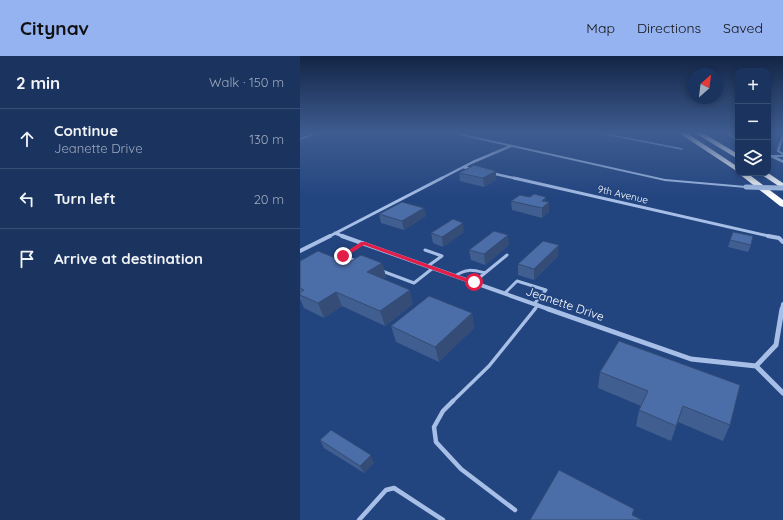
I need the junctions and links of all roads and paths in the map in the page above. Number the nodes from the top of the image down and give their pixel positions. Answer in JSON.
{"nodes":[{"id":1,"x":490,"y":155,"type":"edge"},
{"id":2,"x":555,"y":155,"type":"edge"},
{"id":3,"x":555,"y":155,"type":"edge"},
{"id":4,"x":568,"y":155,"type":"edge"},
{"id":5,"x":714,"y":155,"type":"edge"},
{"id":6,"x":783,"y":155,"type":"edge"},
{"id":7,"x":773,"y":156,"type":"joint"},
{"id":8,"x":596,"y":160,"type":"junction"},
{"id":9,"x":783,"y":162,"type":"edge"},
{"id":10,"x":463,"y":167,"type":"junction"},
{"id":11,"x":735,"y":168,"type":"edge"},
{"id":12,"x":478,"y":170,"type":"edge"},
{"id":13,"x":485,"y":172,"type":"edge"},
{"id":14,"x":746,"y":176,"type":"edge"},
{"id":15,"x":767,"y":176,"type":"edge"},
{"id":16,"x":713,"y":184,"type":"junction"},
{"id":17,"x":783,"y":188,"type":"edge"},
{"id":18,"x":783,"y":204,"type":"edge"},
{"id":19,"x":335,"y":233,"type":"junction"},
{"id":20,"x":783,"y":242,"type":"edge"},
{"id":21,"x":363,"y":243,"type":"junction"},
{"id":22,"x":425,"y":250,"type":"dead end"},
{"id":23,"x":300,"y":251,"type":"edge"},
{"id":24,"x":507,"y":255,"type":"dead end"},
{"id":25,"x":357,"y":261,"type":"edge"},
{"id":26,"x":428,"y":266,"type":"junction"},
{"id":27,"x":434,"y":268,"type":"junction"},
{"id":28,"x":379,"y":269,"type":"edge"},
{"id":29,"x":485,"y":273,"type":"junction"},
{"id":30,"x":456,"y":276,"type":"junction"},
{"id":31,"x":474,"y":282,"type":"junction"},
{"id":32,"x":504,"y":293,"type":"junction"},
{"id":33,"x":536,"y":304,"type":"junction"},
{"id":34,"x":783,"y":304,"type":"edge"},
{"id":35,"x":756,"y":366,"type":"junction"},
{"id":36,"x":783,"y":393,"type":"edge"},
{"id":37,"x":515,"y":510,"type":"dead end"},
{"id":38,"x":359,"y":520,"type":"edge"},
{"id":39,"x":443,"y":520,"type":"edge"}],
"edges":[{"from":1,"to":10,"type":"street"},
{"from":2,"to":8,"type":"street"},
{"from":3,"to":16,"type":"street"},
{"from":4,"to":8,"type":"street"},
{"from":5,"to":11,"type":"highway"},
{"from":6,"to":7,"type":"lane"},
{"from":7,"to":9,"type":"street"},
{"from":8,"to":16,"type":"street"},
{"from":10,"to":12,"type":"street"},
{"from":10,"to":19,"type":"street"},
{"from":13,"to":20,"type":"street","name":"9th Avenue"},
{"from":14,"to":18,"type":"highway"},
{"from":15,"to":17,"type":"highway"},
{"from":16,"to":17,"type":"street","bridge":true},
{"from":19,"to":21,"type":"street","name":"Jeanette Drive"},
{"from":19,"to":23,"type":"street"},
{"from":21,"to":25,"type":"lane"},
{"from":21,"to":26,"type":"street","name":"Jeanette Drive"},
{"from":22,"to":26,"type":"lane"},
{"from":24,"to":29,"type":"lane"},
{"from":26,"to":27,"type":"street","name":"Jeanette Drive"},
{"from":27,"to":28,"type":"lane"},
{"from":27,"to":30,"type":"street","name":"Jeanette Drive"},
{"from":29,"to":30,"type":"lane"},
{"from":29,"to":31,"type":"lane"},
{"from":30,"to":31,"type":"street","name":"Jeanette Drive"},
{"from":31,"to":32,"type":"street","name":"Jeanette Drive"},
{"from":32,"to":33,"type":"street","name":"Jeanette Drive"},
{"from":32,"to":33,"type":"lane"},
{"from":33,"to":35,"type":"street","name":"Jeanette Drive"},
{"from":33,"to":37,"type":"lane"},
{"from":34,"to":35,"type":"street"},
{"from":35,"to":36,"type":"street"},
{"from":38,"to":39,"type":"lane"}]}
